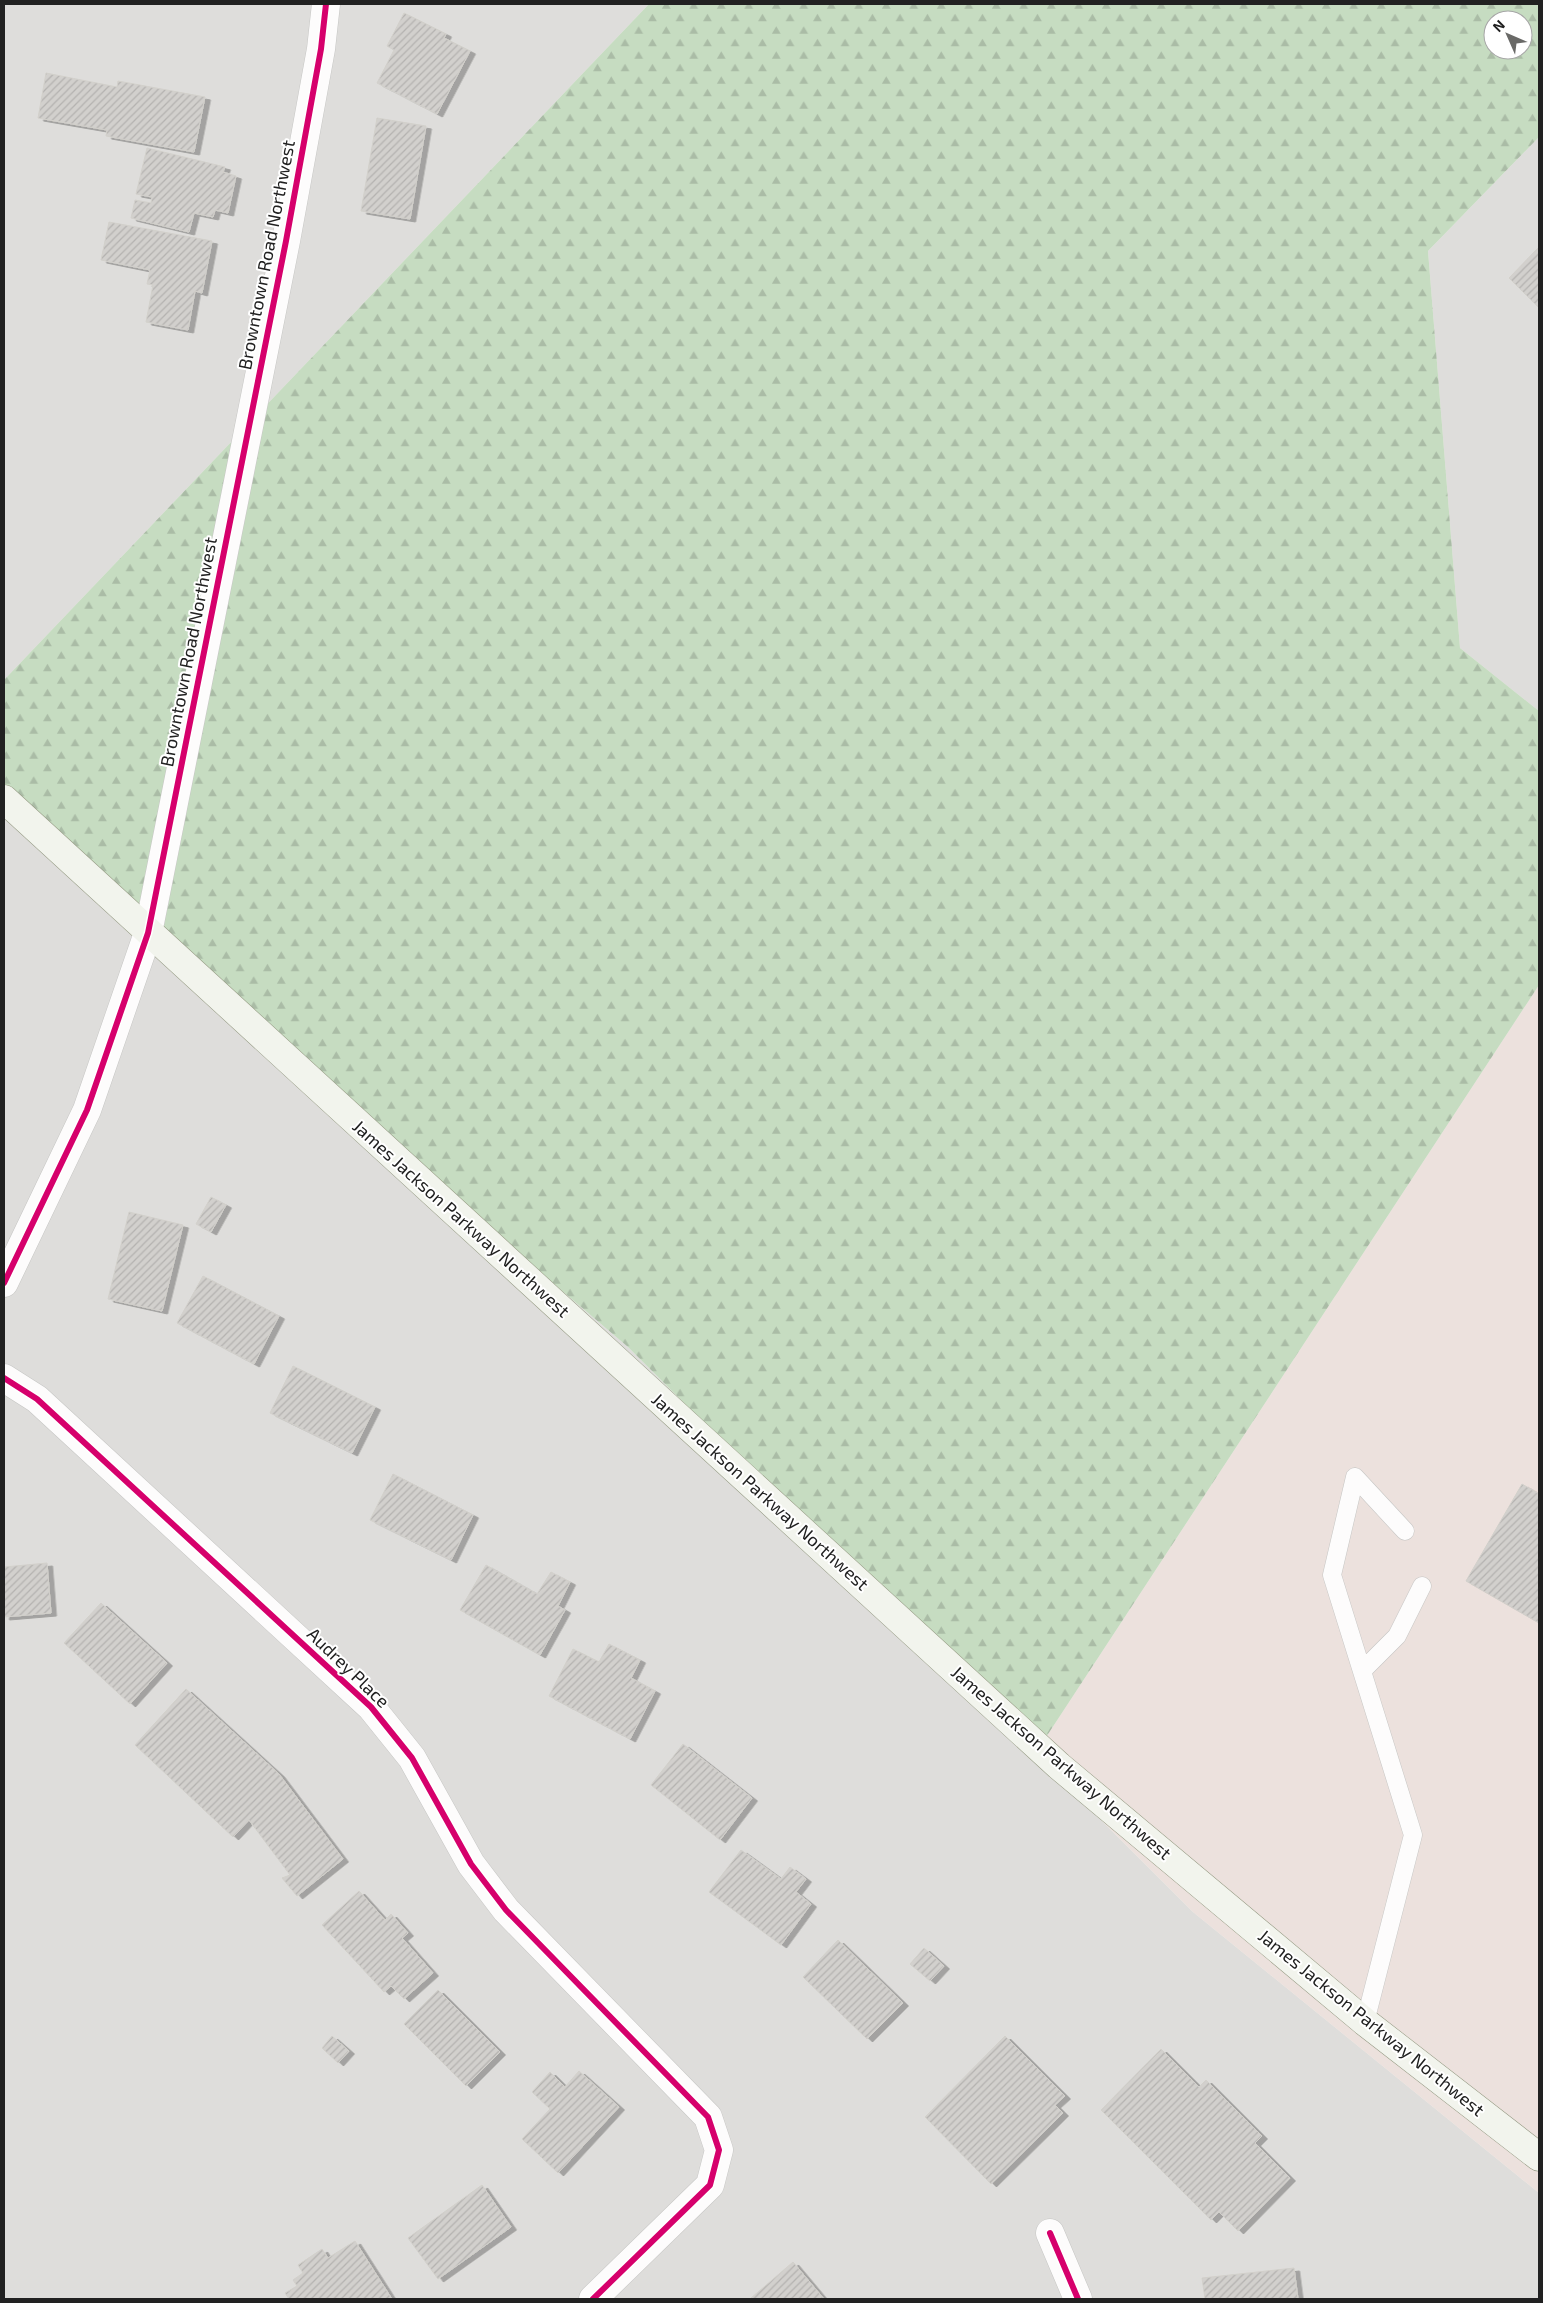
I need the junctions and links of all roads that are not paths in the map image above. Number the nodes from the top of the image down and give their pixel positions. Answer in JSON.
{"nodes":[{"id":1,"x":326,"y":4,"type":"edge"},
{"id":2,"x":4,"y":799,"type":"edge"},
{"id":3,"x":148,"y":933,"type":"junction"},
{"id":4,"x":4,"y":1283,"type":"edge"},
{"id":5,"x":4,"y":1378,"type":"edge"},
{"id":6,"x":1405,"y":1531,"type":"dead end"},
{"id":7,"x":1422,"y":1586,"type":"dead end"},
{"id":8,"x":1362,"y":1671,"type":"junction"},
{"id":9,"x":1365,"y":2022,"type":"junction"},
{"id":10,"x":1539,"y":2157,"type":"edge"},
{"id":11,"x":1050,"y":2233,"type":"dead end"},
{"id":12,"x":599,"y":2298,"type":"edge"},
{"id":13,"x":1078,"y":2299,"type":"edge"}],
"edges":[{"from":1,"to":3,"type":"street","name":"Browntown Road Northwest"},
{"from":2,"to":3,"type":"main road","name":"James Jackson Parkway Northwest"},
{"from":3,"to":4,"type":"street","name":"Browntown Road Northwest"},
{"from":3,"to":9,"type":"main road","name":"James Jackson Parkway Northwest"},
{"from":5,"to":12,"type":"street","name":"Audrey Place"},
{"from":6,"to":8,"type":"lane"},
{"from":7,"to":8,"type":"lane"},
{"from":8,"to":9,"type":"lane"},
{"from":9,"to":10,"type":"main road","name":"James Jackson Parkway Northwest"},
{"from":11,"to":13,"type":"street"}]}
